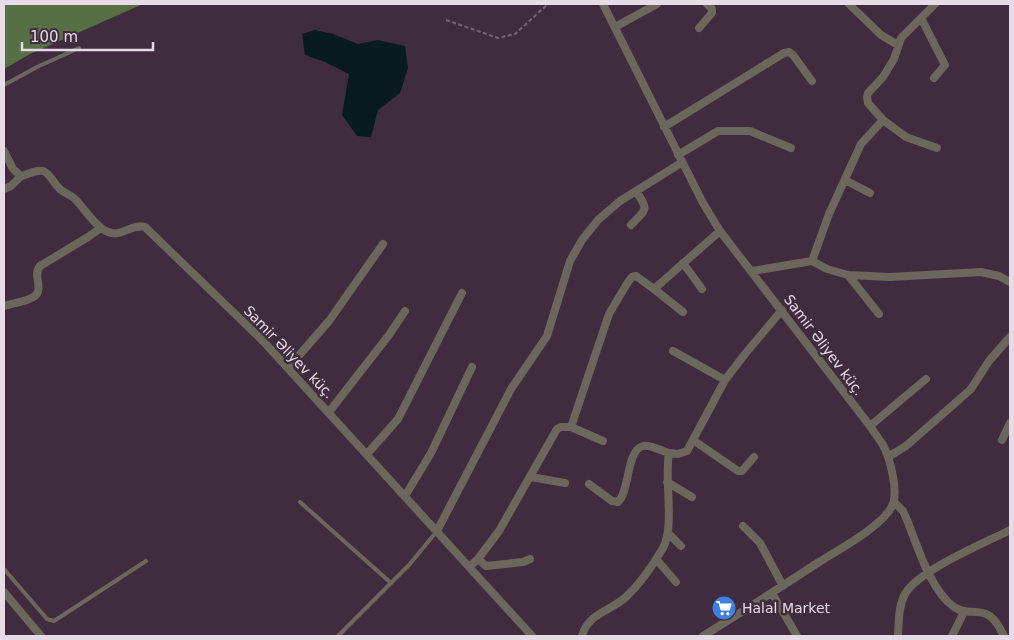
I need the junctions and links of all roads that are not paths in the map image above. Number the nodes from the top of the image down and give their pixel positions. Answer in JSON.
{"nodes":[{"id":1,"x":603,"y":4,"type":"edge"},
{"id":2,"x":657,"y":4,"type":"edge"},
{"id":3,"x":707,"y":4,"type":"edge"},
{"id":4,"x":850,"y":4,"type":"edge"},
{"id":5,"x":935,"y":4,"type":"edge"},
{"id":6,"x":921,"y":18,"type":"junction"},
{"id":7,"x":615,"y":27,"type":"junction"},
{"id":8,"x":698,"y":28,"type":"dead end"},
{"id":9,"x":898,"y":45,"type":"junction"},
{"id":10,"x":80,"y":48,"type":"dead end"},
{"id":11,"x":934,"y":78,"type":"dead end"},
{"id":12,"x":812,"y":82,"type":"dead end"},
{"id":13,"x":4,"y":85,"type":"edge"},
{"id":14,"x":883,"y":120,"type":"junction"},
{"id":15,"x":664,"y":127,"type":"junction"},
{"id":16,"x":791,"y":148,"type":"dead end"},
{"id":17,"x":937,"y":148,"type":"dead end"},
{"id":18,"x":4,"y":151,"type":"edge"},
{"id":19,"x":678,"y":155,"type":"junction"},
{"id":20,"x":682,"y":163,"type":"junction"},
{"id":21,"x":21,"y":176,"type":"junction"},
{"id":22,"x":845,"y":180,"type":"junction"},
{"id":23,"x":4,"y":189,"type":"edge"},
{"id":24,"x":636,"y":191,"type":"junction"},
{"id":25,"x":870,"y":193,"type":"dead end"},
{"id":26,"x":631,"y":225,"type":"dead end"},
{"id":27,"x":101,"y":228,"type":"junction"},
{"id":28,"x":720,"y":231,"type":"junction"},
{"id":29,"x":383,"y":244,"type":"dead end"},
{"id":30,"x":812,"y":262,"type":"junction"},
{"id":31,"x":683,"y":263,"type":"junction"},
{"id":32,"x":752,"y":271,"type":"junction"},
{"id":33,"x":848,"y":275,"type":"junction"},
{"id":34,"x":1010,"y":282,"type":"edge"},
{"id":35,"x":654,"y":288,"type":"junction"},
{"id":36,"x":702,"y":289,"type":"dead end"},
{"id":37,"x":462,"y":293,"type":"dead end"},
{"id":38,"x":4,"y":306,"type":"edge"},
{"id":39,"x":782,"y":310,"type":"junction"},
{"id":40,"x":406,"y":311,"type":"dead end"},
{"id":41,"x":683,"y":312,"type":"dead end"},
{"id":42,"x":879,"y":314,"type":"dead end"},
{"id":43,"x":1010,"y":337,"type":"edge"},
{"id":44,"x":673,"y":351,"type":"dead end"},
{"id":45,"x":472,"y":367,"type":"dead end"},
{"id":46,"x":288,"y":368,"type":"junction"},
{"id":47,"x":926,"y":379,"type":"dead end"},
{"id":48,"x":725,"y":380,"type":"junction"},
{"id":49,"x":329,"y":412,"type":"junction"},
{"id":50,"x":1010,"y":423,"type":"edge"},
{"id":51,"x":870,"y":426,"type":"junction"},
{"id":52,"x":571,"y":428,"type":"junction"},
{"id":53,"x":694,"y":440,"type":"junction"},
{"id":54,"x":1002,"y":440,"type":"dead end"},
{"id":55,"x":603,"y":441,"type":"dead end"},
{"id":56,"x":669,"y":453,"type":"junction"},
{"id":57,"x":367,"y":454,"type":"junction"},
{"id":58,"x":754,"y":457,"type":"dead end"},
{"id":59,"x":888,"y":457,"type":"junction"},
{"id":60,"x":530,"y":477,"type":"junction"},
{"id":61,"x":667,"y":482,"type":"junction"},
{"id":62,"x":565,"y":483,"type":"dead end"},
{"id":63,"x":589,"y":484,"type":"dead end"},
{"id":64,"x":405,"y":496,"type":"junction"},
{"id":65,"x":692,"y":497,"type":"dead end"},
{"id":66,"x":300,"y":502,"type":"dead end"},
{"id":67,"x":894,"y":502,"type":"junction"},
{"id":68,"x":743,"y":526,"type":"dead end"},
{"id":69,"x":1010,"y":530,"type":"edge"},
{"id":70,"x":437,"y":531,"type":"junction"},
{"id":71,"x":668,"y":533,"type":"junction"},
{"id":72,"x":681,"y":546,"type":"dead end"},
{"id":73,"x":656,"y":558,"type":"junction"},
{"id":74,"x":478,"y":559,"type":"junction"},
{"id":75,"x":530,"y":559,"type":"dead end"},
{"id":76,"x":146,"y":561,"type":"dead end"},
{"id":77,"x":470,"y":566,"type":"junction"},
{"id":78,"x":4,"y":569,"type":"edge"},
{"id":79,"x":928,"y":572,"type":"junction"},
{"id":80,"x":676,"y":582,"type":"dead end"},
{"id":81,"x":391,"y":583,"type":"junction"},
{"id":82,"x":783,"y":586,"type":"junction"},
{"id":83,"x":4,"y":592,"type":"edge"},
{"id":84,"x":772,"y":593,"type":"junction"},
{"id":85,"x":964,"y":612,"type":"junction"},
{"id":86,"x":41,"y":636,"type":"edge"},
{"id":87,"x":338,"y":636,"type":"edge"},
{"id":88,"x":532,"y":636,"type":"edge"},
{"id":89,"x":582,"y":636,"type":"edge"},
{"id":90,"x":704,"y":636,"type":"edge"},
{"id":91,"x":797,"y":636,"type":"edge"},
{"id":92,"x":898,"y":636,"type":"edge"},
{"id":93,"x":952,"y":636,"type":"edge"},
{"id":94,"x":1004,"y":636,"type":"edge"}],
"edges":[{"from":1,"to":7,"type":"street","name":"Samir Əliyev küç."},
{"from":2,"to":7,"type":"street"},
{"from":3,"to":8,"type":"street"},
{"from":4,"to":9,"type":"street"},
{"from":5,"to":6,"type":"street"},
{"from":6,"to":9,"type":"street"},
{"from":6,"to":11,"type":"street"},
{"from":7,"to":15,"type":"street","name":"Samir Əliyev küç."},
{"from":9,"to":14,"type":"street"},
{"from":10,"to":13,"type":"lane"},
{"from":12,"to":15,"type":"street"},
{"from":14,"to":17,"type":"street"},
{"from":14,"to":22,"type":"street"},
{"from":15,"to":19,"type":"street","name":"Samir Əliyev küç."},
{"from":16,"to":19,"type":"street"},
{"from":18,"to":21,"type":"street"},
{"from":19,"to":20,"type":"street","name":"Samir Əliyev küç."},
{"from":20,"to":24,"type":"street"},
{"from":20,"to":28,"type":"street","name":"Samir Əliyev küç."},
{"from":21,"to":23,"type":"street"},
{"from":21,"to":27,"type":"street"},
{"from":22,"to":25,"type":"street"},
{"from":22,"to":30,"type":"street"},
{"from":24,"to":26,"type":"street"},
{"from":24,"to":70,"type":"street"},
{"from":27,"to":38,"type":"street"},
{"from":27,"to":46,"type":"street","name":"Samir Əliyev küç."},
{"from":28,"to":31,"type":"street"},
{"from":28,"to":32,"type":"street","name":"Samir Əliyev küç."},
{"from":29,"to":46,"type":"street"},
{"from":30,"to":32,"type":"street"},
{"from":30,"to":33,"type":"street"},
{"from":31,"to":35,"type":"street"},
{"from":31,"to":36,"type":"street"},
{"from":32,"to":39,"type":"street","name":"Samir Əliyev küç."},
{"from":33,"to":34,"type":"street"},
{"from":33,"to":42,"type":"street"},
{"from":35,"to":41,"type":"street"},
{"from":35,"to":52,"type":"street"},
{"from":37,"to":57,"type":"street"},
{"from":39,"to":48,"type":"street"},
{"from":39,"to":51,"type":"street","name":"Samir Əliyev küç."},
{"from":40,"to":49,"type":"street"},
{"from":43,"to":59,"type":"street"},
{"from":44,"to":48,"type":"street"},
{"from":45,"to":64,"type":"street"},
{"from":46,"to":49,"type":"street","name":"Samir Əliyev küç."},
{"from":47,"to":51,"type":"street"},
{"from":48,"to":53,"type":"street"},
{"from":49,"to":57,"type":"street","name":"Samir Əliyev küç."},
{"from":50,"to":54,"type":"street"},
{"from":51,"to":59,"type":"street","name":"Samir Əliyev küç."},
{"from":52,"to":55,"type":"street"},
{"from":52,"to":60,"type":"street"},
{"from":53,"to":56,"type":"street"},
{"from":53,"to":58,"type":"street"},
{"from":56,"to":61,"type":"street"},
{"from":56,"to":63,"type":"street"},
{"from":57,"to":64,"type":"street","name":"Samir Əliyev küç."},
{"from":59,"to":67,"type":"street","name":"Samir Əliyev küç."},
{"from":60,"to":62,"type":"street"},
{"from":60,"to":74,"type":"street"},
{"from":61,"to":65,"type":"street"},
{"from":61,"to":71,"type":"street"},
{"from":64,"to":70,"type":"street","name":"Samir Əliyev küç."},
{"from":66,"to":81,"type":"lane"},
{"from":67,"to":79,"type":"street"},
{"from":67,"to":82,"type":"street"},
{"from":68,"to":82,"type":"street"},
{"from":69,"to":79,"type":"street"},
{"from":70,"to":77,"type":"street","name":"Samir Əliyev küç."},
{"from":70,"to":81,"type":"lane"},
{"from":71,"to":72,"type":"street"},
{"from":71,"to":73,"type":"street"},
{"from":73,"to":80,"type":"street"},
{"from":73,"to":89,"type":"street"},
{"from":74,"to":75,"type":"street"},
{"from":74,"to":77,"type":"street"},
{"from":76,"to":78,"type":"lane"},
{"from":77,"to":88,"type":"street","name":"Samir Əliyev küç."},
{"from":79,"to":85,"type":"street"},
{"from":79,"to":92,"type":"street"},
{"from":81,"to":87,"type":"lane"},
{"from":82,"to":84,"type":"street"},
{"from":83,"to":86,"type":"street"},
{"from":84,"to":90,"type":"street"},
{"from":84,"to":91,"type":"street"},
{"from":85,"to":93,"type":"street"},
{"from":85,"to":94,"type":"street"}]}
